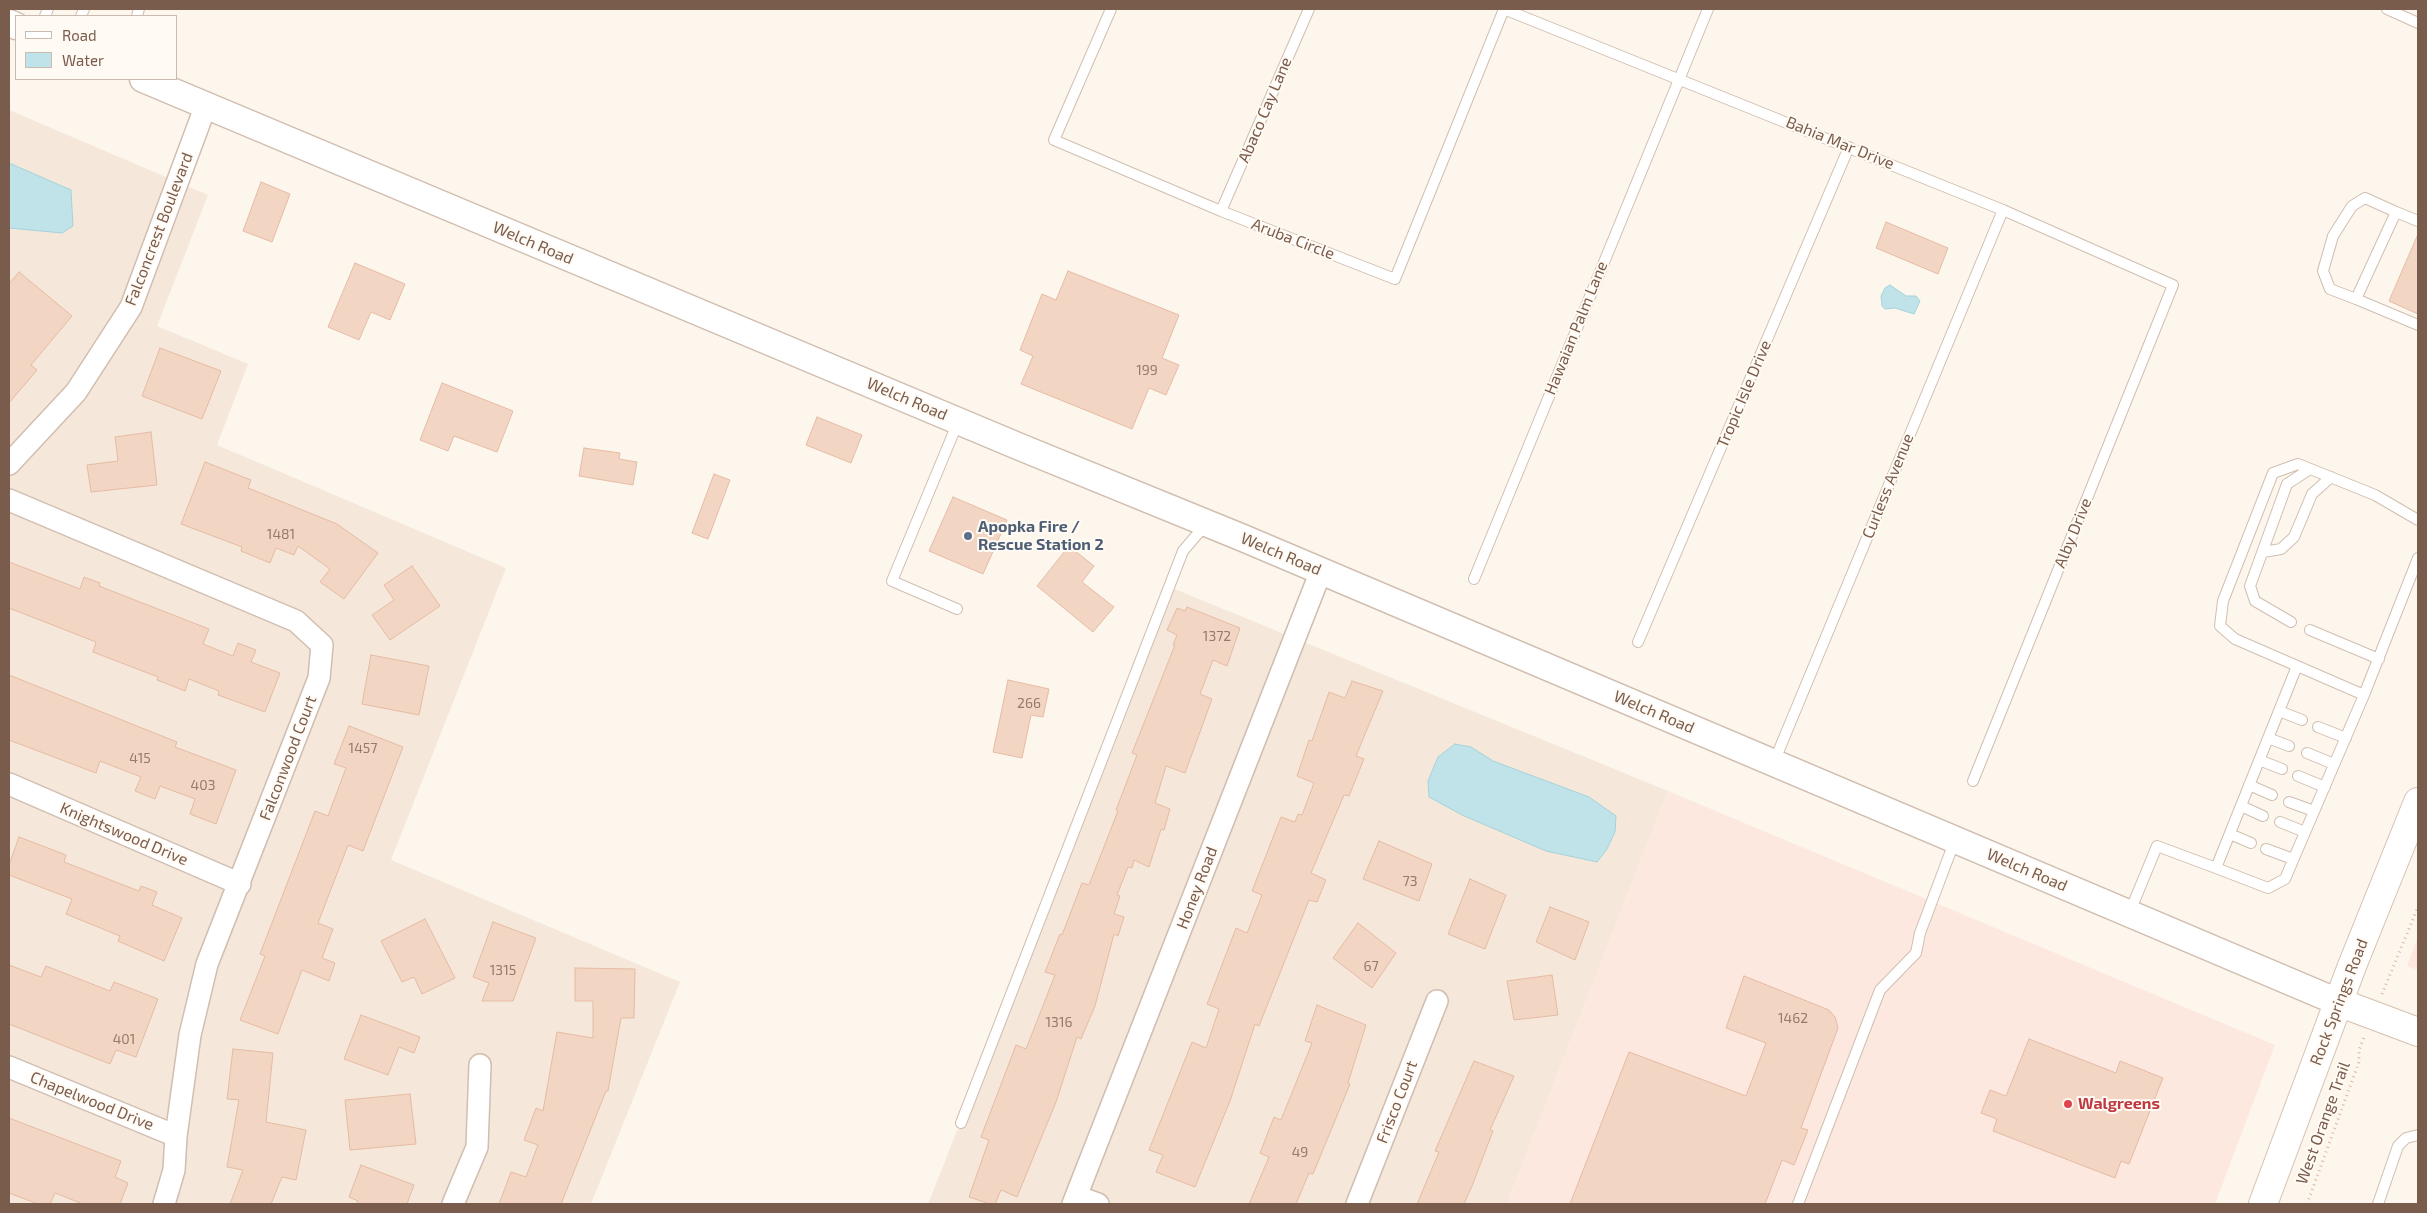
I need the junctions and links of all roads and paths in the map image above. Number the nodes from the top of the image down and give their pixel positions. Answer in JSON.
{"nodes":[{"id":1,"x":1111,"y":9,"type":"edge"},
{"id":2,"x":1309,"y":9,"type":"edge"},
{"id":3,"x":1504,"y":9,"type":"edge"},
{"id":4,"x":1708,"y":9,"type":"edge"},
{"id":5,"x":2387,"y":9,"type":"edge"},
{"id":6,"x":2418,"y":23,"type":"edge"},
{"id":7,"x":1678,"y":78,"type":"junction"},
{"id":8,"x":145,"y":80,"type":"edge"},
{"id":9,"x":206,"y":105,"type":"junction"},
{"id":10,"x":1849,"y":147,"type":"junction"},
{"id":11,"x":2003,"y":210,"type":"junction"},
{"id":12,"x":1221,"y":211,"type":"junction"},
{"id":13,"x":2396,"y":212,"type":"junction"},
{"id":14,"x":2418,"y":221,"type":"edge"},
{"id":15,"x":2173,"y":285,"type":"joint"},
{"id":16,"x":2356,"y":299,"type":"junction"},
{"id":17,"x":2418,"y":326,"type":"edge"},
{"id":18,"x":959,"y":421,"type":"junction"},
{"id":19,"x":9,"y":464,"type":"edge"},
{"id":20,"x":2310,"y":469,"type":"junction"},
{"id":21,"x":2332,"y":477,"type":"junction"},
{"id":22,"x":9,"y":500,"type":"edge"},
{"id":23,"x":2418,"y":520,"type":"edge"},
{"id":24,"x":1206,"y":524,"type":"junction"},
{"id":25,"x":2263,"y":552,"type":"junction"},
{"id":26,"x":2418,"y":558,"type":"edge"},
{"id":27,"x":1321,"y":571,"type":"junction"},
{"id":28,"x":1474,"y":579,"type":"dead end"},
{"id":29,"x":957,"y":609,"type":"dead end"},
{"id":30,"x":2291,"y":622,"type":"dead end"},
{"id":31,"x":2310,"y":630,"type":"dead end"},
{"id":32,"x":1638,"y":642,"type":"dead end"},
{"id":33,"x":2379,"y":658,"type":"junction"},
{"id":34,"x":2297,"y":666,"type":"junction"},
{"id":35,"x":2364,"y":695,"type":"junction"},
{"id":36,"x":2279,"y":711,"type":"junction"},
{"id":37,"x":2302,"y":720,"type":"dead end"},
{"id":38,"x":2318,"y":727,"type":"dead end"},
{"id":39,"x":2268,"y":738,"type":"junction"},
{"id":40,"x":2346,"y":738,"type":"junction"},
{"id":41,"x":2289,"y":746,"type":"dead end"},
{"id":42,"x":2307,"y":753,"type":"dead end"},
{"id":43,"x":2259,"y":760,"type":"junction"},
{"id":44,"x":1774,"y":762,"type":"junction"},
{"id":45,"x":2334,"y":764,"type":"junction"},
{"id":46,"x":2282,"y":770,"type":"dead end"},
{"id":47,"x":2298,"y":776,"type":"dead end"},
{"id":48,"x":1973,"y":781,"type":"dead end"},
{"id":49,"x":9,"y":784,"type":"edge"},
{"id":50,"x":2249,"y":785,"type":"junction"},
{"id":51,"x":2325,"y":787,"type":"junction"},
{"id":52,"x":2272,"y":795,"type":"dead end"},
{"id":53,"x":2289,"y":802,"type":"dead end"},
{"id":54,"x":2418,"y":802,"type":"edge"},
{"id":55,"x":2241,"y":806,"type":"junction"},
{"id":56,"x":2314,"y":812,"type":"junction"},
{"id":57,"x":2263,"y":816,"type":"dead end"},
{"id":58,"x":2280,"y":822,"type":"dead end"},
{"id":59,"x":2305,"y":832,"type":"junction"},
{"id":60,"x":2230,"y":834,"type":"junction"},
{"id":61,"x":1955,"y":840,"type":"junction"},
{"id":62,"x":2251,"y":843,"type":"dead end"},
{"id":63,"x":2266,"y":849,"type":"dead end"},
{"id":64,"x":2293,"y":860,"type":"junction"},
{"id":65,"x":2216,"y":868,"type":"junction"},
{"id":66,"x":240,"y":884,"type":"junction"},
{"id":67,"x":2418,"y":907,"type":"edge"},
{"id":68,"x":2130,"y":914,"type":"junction"},
{"id":69,"x":2389,"y":976,"type":"dead end"},
{"id":70,"x":1437,"y":1001,"type":"dead end"},
{"id":71,"x":2338,"y":1002,"type":"junction"},
{"id":72,"x":2418,"y":1032,"type":"edge"},
{"id":73,"x":2358,"y":1050,"type":"dead end"},
{"id":74,"x":480,"y":1066,"type":"dead end"},
{"id":75,"x":9,"y":1067,"type":"edge"},
{"id":76,"x":961,"y":1123,"type":"dead end"},
{"id":77,"x":2418,"y":1135,"type":"edge"},
{"id":78,"x":176,"y":1136,"type":"junction"},
{"id":79,"x":1075,"y":1200,"type":"edge"},
{"id":80,"x":164,"y":1204,"type":"edge"},
{"id":81,"x":453,"y":1204,"type":"edge"},
{"id":82,"x":1098,"y":1204,"type":"edge"},
{"id":83,"x":1357,"y":1204,"type":"edge"},
{"id":84,"x":1798,"y":1204,"type":"edge"},
{"id":85,"x":2263,"y":1204,"type":"edge"},
{"id":86,"x":2307,"y":1204,"type":"edge"},
{"id":87,"x":2378,"y":1204,"type":"edge"}],
"edges":[{"from":1,"to":12,"type":"lane","name":"Aruba Circle"},
{"from":2,"to":12,"type":"lane","name":"Abaco Cay Lane"},
{"from":3,"to":7,"type":"lane","name":"Bahia Mar Drive"},
{"from":3,"to":12,"type":"lane","name":"Aruba Circle"},
{"from":4,"to":7,"type":"lane","name":"Hawaian Palm Lane"},
{"from":5,"to":6,"type":"lane"},
{"from":7,"to":10,"type":"lane","name":"Bahia Mar Drive"},
{"from":7,"to":28,"type":"lane","name":"Hawaian Palm Lane"},
{"from":8,"to":9,"type":"street","name":"Welch Road"},
{"from":9,"to":18,"type":"street","name":"Welch Road"},
{"from":9,"to":19,"type":"street","name":"Falconcrest Boulevard"},
{"from":10,"to":11,"type":"lane","name":"Bahia Mar Drive"},
{"from":10,"to":32,"type":"lane","name":"Tropic Isle Drive"},
{"from":11,"to":15,"type":"lane","name":"Bahia Mar Drive"},
{"from":11,"to":44,"type":"lane","name":"Curless Avenue"},
{"from":13,"to":14,"type":"lane"},
{"from":13,"to":16,"type":"lane"},
{"from":13,"to":16,"type":"lane"},
{"from":15,"to":48,"type":"lane","name":"Alby Drive"},
{"from":16,"to":17,"type":"lane"},
{"from":18,"to":24,"type":"street","name":"Welch Road"},
{"from":18,"to":29,"type":"lane"},
{"from":20,"to":21,"type":"lane"},
{"from":20,"to":25,"type":"lane"},
{"from":20,"to":34,"type":"lane"},
{"from":21,"to":23,"type":"lane"},
{"from":21,"to":25,"type":"lane"},
{"from":22,"to":66,"type":"street","name":"Falconwood Court"},
{"from":24,"to":27,"type":"street","name":"Welch Road"},
{"from":24,"to":76,"type":"lane"},
{"from":25,"to":30,"type":"lane"},
{"from":26,"to":33,"type":"lane"},
{"from":27,"to":44,"type":"street","name":"Welch Road"},
{"from":27,"to":79,"type":"street","name":"Honey Road"},
{"from":31,"to":33,"type":"lane"},
{"from":33,"to":35,"type":"lane"},
{"from":34,"to":35,"type":"lane"},
{"from":34,"to":36,"type":"lane"},
{"from":35,"to":40,"type":"lane"},
{"from":36,"to":37,"type":"lane"},
{"from":36,"to":39,"type":"lane"},
{"from":38,"to":40,"type":"lane"},
{"from":39,"to":41,"type":"lane"},
{"from":39,"to":43,"type":"lane"},
{"from":40,"to":45,"type":"lane"},
{"from":42,"to":45,"type":"lane"},
{"from":43,"to":46,"type":"lane"},
{"from":43,"to":50,"type":"lane"},
{"from":44,"to":61,"type":"street","name":"Welch Road"},
{"from":45,"to":51,"type":"lane"},
{"from":47,"to":51,"type":"lane"},
{"from":49,"to":66,"type":"street","name":"Knightswood Drive"},
{"from":50,"to":52,"type":"lane"},
{"from":50,"to":55,"type":"lane"},
{"from":51,"to":56,"type":"lane"},
{"from":53,"to":56,"type":"lane"},
{"from":54,"to":71,"type":"main road","name":"Rock Springs Road"},
{"from":55,"to":57,"type":"lane"},
{"from":55,"to":60,"type":"lane"},
{"from":56,"to":59,"type":"lane"},
{"from":58,"to":59,"type":"lane"},
{"from":59,"to":64,"type":"lane"},
{"from":60,"to":62,"type":"lane"},
{"from":60,"to":65,"type":"lane"},
{"from":61,"to":68,"type":"street","name":"Welch Road"},
{"from":61,"to":84,"type":"lane"},
{"from":63,"to":64,"type":"lane"},
{"from":64,"to":65,"type":"lane"},
{"from":65,"to":68,"type":"lane"},
{"from":66,"to":78,"type":"street","name":"Falconwood Court"},
{"from":67,"to":69,"type":"path"},
{"from":68,"to":71,"type":"street","name":"Welch Road"},
{"from":70,"to":83,"type":"street","name":"Frisco Court"},
{"from":71,"to":72,"type":"main road","name":"Welch Road"},
{"from":71,"to":85,"type":"main road","name":"Rock Springs Road"},
{"from":73,"to":86,"type":"path","name":"West Orange Trail"},
{"from":74,"to":81,"type":"street"},
{"from":75,"to":78,"type":"street","name":"Chapelwood Drive"},
{"from":77,"to":87,"type":"lane"},
{"from":78,"to":80,"type":"street","name":"Falconwood Court"},
{"from":79,"to":82,"type":"street"}]}
